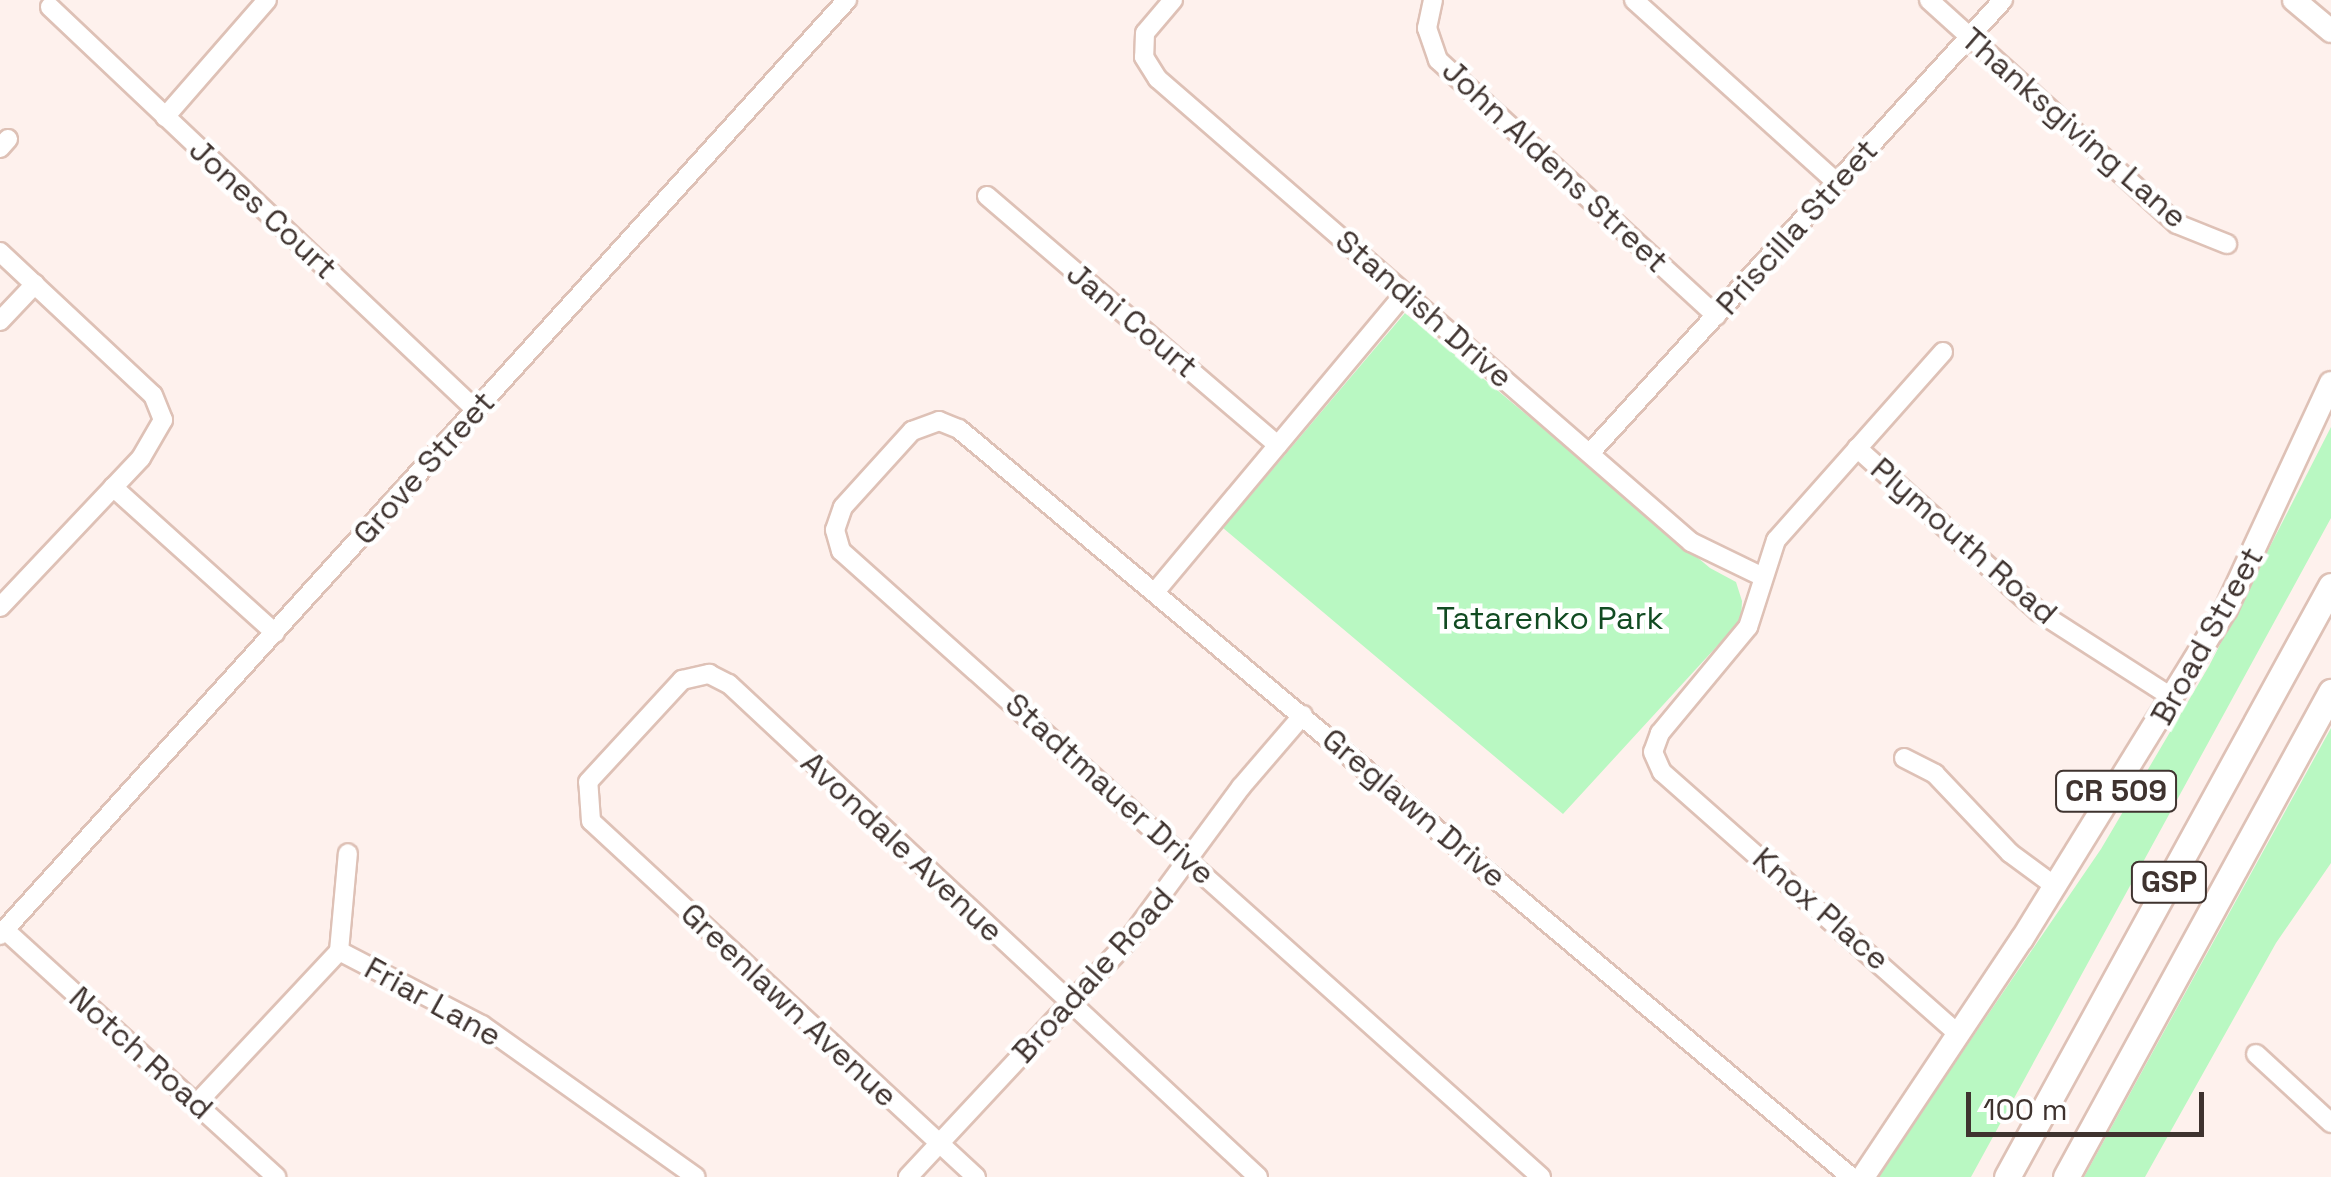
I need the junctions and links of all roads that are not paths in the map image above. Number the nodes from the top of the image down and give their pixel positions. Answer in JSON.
{"nodes":[{"id":1,"x":267,"y":0,"type":"edge"},
{"id":2,"x":847,"y":0,"type":"edge"},
{"id":3,"x":1433,"y":0,"type":"edge"},
{"id":4,"x":1634,"y":0,"type":"edge"},
{"id":5,"x":1929,"y":0,"type":"edge"},
{"id":6,"x":2003,"y":0,"type":"edge"},
{"id":7,"x":2294,"y":0,"type":"edge"},
{"id":8,"x":1169,"y":5,"type":"edge"},
{"id":9,"x":50,"y":7,"type":"dead end"},
{"id":10,"x":2331,"y":31,"type":"edge"},
{"id":11,"x":1969,"y":37,"type":"junction"},
{"id":12,"x":165,"y":116,"type":"junction"},
{"id":13,"x":1837,"y":183,"type":"junction"},
{"id":14,"x":986,"y":196,"type":"dead end"},
{"id":15,"x":2227,"y":244,"type":"dead end"},
{"id":16,"x":0,"y":252,"type":"edge"},
{"id":17,"x":35,"y":284,"type":"junction"},
{"id":18,"x":1405,"y":292,"type":"junction"},
{"id":19,"x":1716,"y":316,"type":"junction"},
{"id":20,"x":0,"y":321,"type":"edge"},
{"id":21,"x":1943,"y":352,"type":"dead end"},
{"id":22,"x":2331,"y":384,"type":"edge"},
{"id":23,"x":476,"y":410,"type":"junction"},
{"id":24,"x":974,"y":441,"type":"joint"},
{"id":25,"x":1278,"y":444,"type":"junction"},
{"id":26,"x":1857,"y":448,"type":"junction"},
{"id":27,"x":1590,"y":453,"type":"junction"},
{"id":28,"x":113,"y":488,"type":"junction"},
{"id":29,"x":1760,"y":576,"type":"junction"},
{"id":30,"x":2331,"y":586,"type":"edge"},
{"id":31,"x":1155,"y":592,"type":"junction"},
{"id":32,"x":0,"y":608,"type":"edge"},
{"id":33,"x":275,"y":633,"type":"junction"},
{"id":34,"x":2331,"y":692,"type":"edge"},
{"id":35,"x":2174,"y":698,"type":"junction"},
{"id":36,"x":1303,"y":716,"type":"junction"},
{"id":37,"x":1904,"y":758,"type":"dead end"},
{"id":38,"x":604,"y":833,"type":"joint"},
{"id":39,"x":348,"y":853,"type":"dead end"},
{"id":40,"x":1192,"y":860,"type":"junction"},
{"id":41,"x":2055,"y":886,"type":"junction"},
{"id":42,"x":2,"y":932,"type":"edge"},
{"id":43,"x":339,"y":951,"type":"junction"},
{"id":44,"x":1070,"y":1003,"type":"junction"},
{"id":45,"x":1958,"y":1033,"type":"junction"},
{"id":46,"x":2256,"y":1054,"type":"dead end"},
{"id":47,"x":196,"y":1104,"type":"junction"},
{"id":48,"x":2331,"y":1123,"type":"edge"},
{"id":49,"x":939,"y":1144,"type":"junction"},
{"id":50,"x":276,"y":1177,"type":"edge"},
{"id":51,"x":696,"y":1177,"type":"edge"},
{"id":52,"x":908,"y":1177,"type":"edge"},
{"id":53,"x":976,"y":1177,"type":"edge"},
{"id":54,"x":1258,"y":1177,"type":"edge"},
{"id":55,"x":1541,"y":1177,"type":"edge"},
{"id":56,"x":1851,"y":1177,"type":"edge"},
{"id":57,"x":1864,"y":1177,"type":"edge"},
{"id":58,"x":2007,"y":1177,"type":"edge"},
{"id":59,"x":2066,"y":1177,"type":"edge"}],
"edges":[{"from":1,"to":12,"type":"street"},
{"from":2,"to":23,"type":"street","name":"Grove Street"},
{"from":3,"to":19,"type":"street","name":"John Aldens Street"},
{"from":4,"to":13,"type":"street"},
{"from":5,"to":11,"type":"street","name":"Thanksgiving Lane"},
{"from":6,"to":11,"type":"street","name":"Priscilla Street"},
{"from":7,"to":10,"type":"main road"},
{"from":8,"to":18,"type":"street","name":"Standish Drive"},
{"from":9,"to":12,"type":"street","name":"Jones Court"},
{"from":11,"to":13,"type":"street","name":"Priscilla Street"},
{"from":11,"to":15,"type":"street","name":"Thanksgiving Lane"},
{"from":12,"to":23,"type":"street","name":"Jones Court"},
{"from":13,"to":19,"type":"street","name":"Priscilla Street"},
{"from":14,"to":25,"type":"street","name":"Jani Court"},
{"from":16,"to":17,"type":"street"},
{"from":17,"to":20,"type":"street"},
{"from":17,"to":28,"type":"street"},
{"from":18,"to":25,"type":"street"},
{"from":18,"to":27,"type":"street","name":"Standish Drive"},
{"from":19,"to":27,"type":"street","name":"Priscilla Street"},
{"from":21,"to":26,"type":"street","name":"Knox Place"},
{"from":22,"to":35,"type":"main road","name":"Broad Street","number":"CR 509"},
{"from":23,"to":33,"type":"street","name":"Grove Street"},
{"from":24,"to":31,"type":"street","name":"Greglawn Drive"},
{"from":24,"to":40,"type":"street","name":"Stadtmauer Drive"},
{"from":25,"to":31,"type":"street"},
{"from":26,"to":29,"type":"street","name":"Knox Place"},
{"from":26,"to":35,"type":"street","name":"Plymouth Road"},
{"from":27,"to":29,"type":"street","name":"Standish Drive"},
{"from":28,"to":32,"type":"street"},
{"from":28,"to":33,"type":"street"},
{"from":29,"to":45,"type":"street","name":"Knox Place"},
{"from":30,"to":58,"type":"highway","number":"GSP"},
{"from":31,"to":36,"type":"street","name":"Greglawn Drive"},
{"from":33,"to":42,"type":"street","name":"Grove Street"},
{"from":34,"to":59,"type":"highway","number":"GSP"},
{"from":35,"to":41,"type":"main road","name":"Broad Street","number":"CR 509"},
{"from":36,"to":40,"type":"street","name":"Broadale Road"},
{"from":36,"to":56,"type":"street","name":"Greglawn Drive"},
{"from":37,"to":41,"type":"street"},
{"from":38,"to":44,"type":"street","name":"Avondale Avenue"},
{"from":38,"to":49,"type":"street","name":"Greenlawn Avenue"},
{"from":39,"to":43,"type":"street"},
{"from":40,"to":44,"type":"street","name":"Broadale Road"},
{"from":40,"to":55,"type":"street","name":"Stadtmauer Drive"},
{"from":41,"to":45,"type":"main road","name":"Broad Street","number":"CR 509"},
{"from":42,"to":47,"type":"street","name":"Notch Road"},
{"from":43,"to":47,"type":"street","name":"Friar Lane"},
{"from":43,"to":51,"type":"street","name":"Friar Lane"},
{"from":44,"to":49,"type":"street","name":"Broadale Road"},
{"from":44,"to":54,"type":"street","name":"Avondale Avenue"},
{"from":45,"to":57,"type":"main road","name":"Broad Street","number":"CR 509"},
{"from":46,"to":48,"type":"street"},
{"from":47,"to":50,"type":"street","name":"Notch Road"},
{"from":49,"to":52,"type":"street","name":"Broadale Road"},
{"from":49,"to":53,"type":"street","name":"Greenlawn Avenue"}]}
